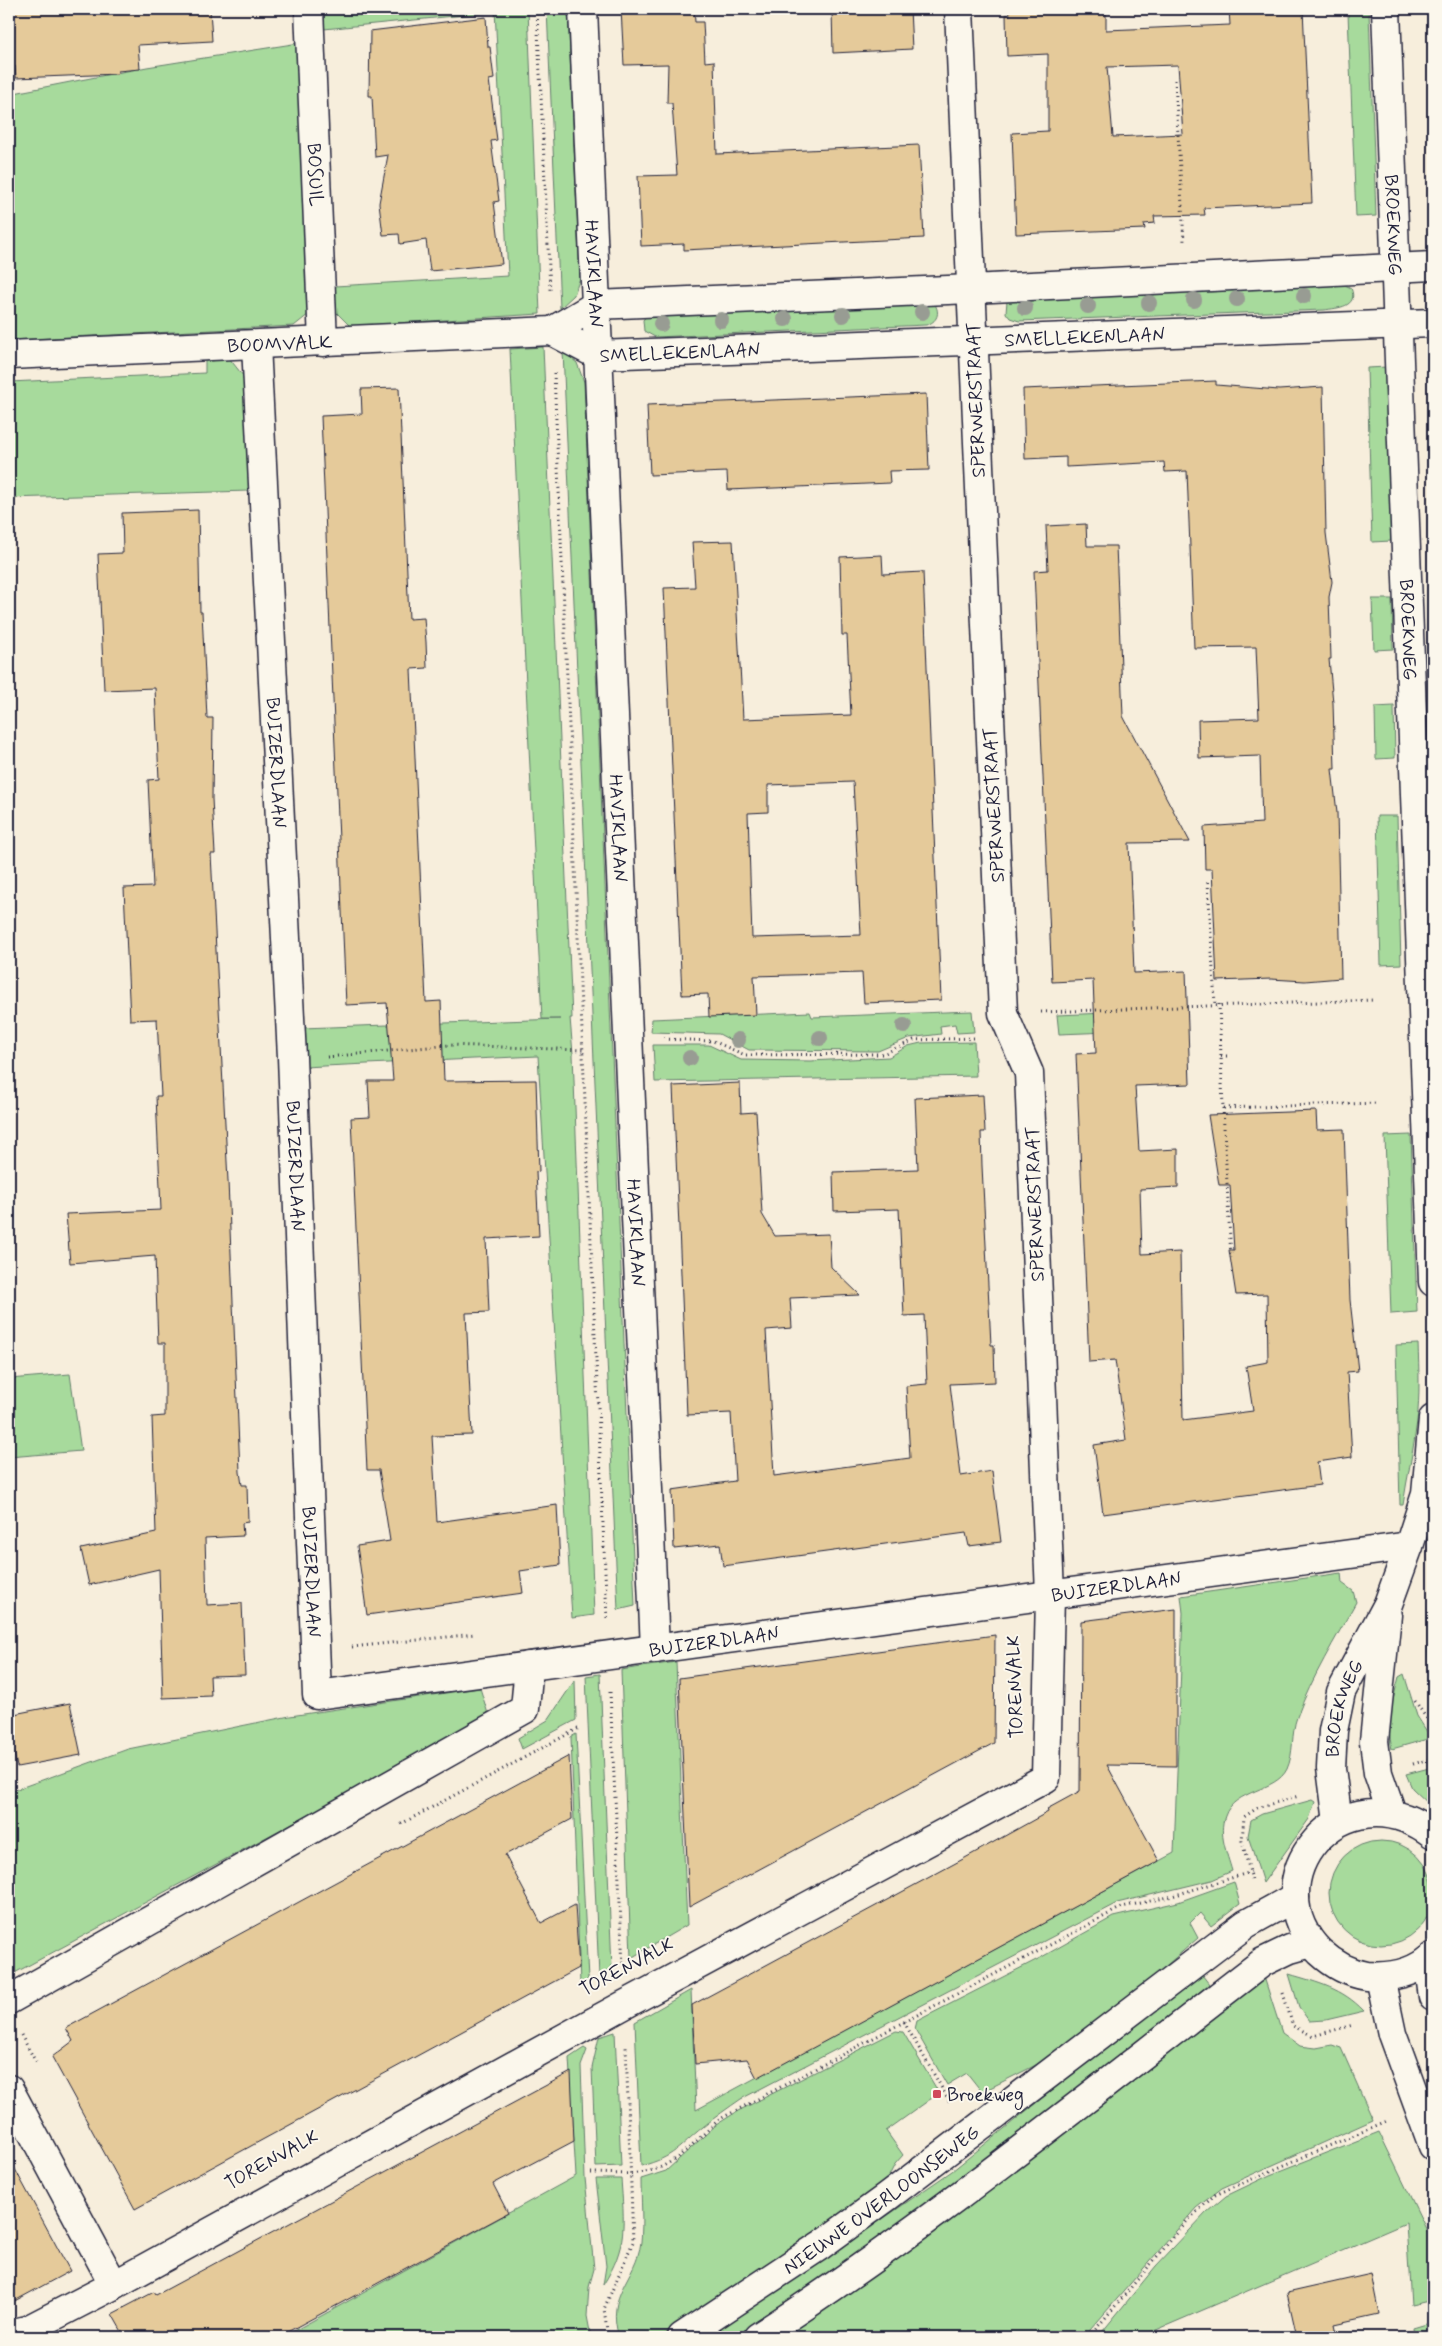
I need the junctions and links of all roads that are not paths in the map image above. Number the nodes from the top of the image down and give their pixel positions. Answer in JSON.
{"nodes":[{"id":1,"x":309,"y":9,"type":"edge"},
{"id":2,"x":583,"y":9,"type":"edge"},
{"id":3,"x":959,"y":9,"type":"edge"},
{"id":4,"x":1386,"y":9,"type":"edge"},
{"id":5,"x":1396,"y":266,"type":"junction"},
{"id":6,"x":1433,"y":266,"type":"edge"},
{"id":7,"x":971,"y":289,"type":"junction"},
{"id":8,"x":596,"y":305,"type":"junction"},
{"id":9,"x":1433,"y":323,"type":"edge"},
{"id":10,"x":1398,"y":325,"type":"junction"},
{"id":11,"x":552,"y":331,"type":"junction"},
{"id":12,"x":972,"y":340,"type":"junction"},
{"id":13,"x":323,"y":342,"type":"junction"},
{"id":14,"x":256,"y":345,"type":"junction"},
{"id":15,"x":9,"y":354,"type":"edge"},
{"id":16,"x":598,"y":355,"type":"junction"},
{"id":17,"x":1429,"y":1052,"type":"edge"},
{"id":18,"x":1433,"y":1282,"type":"edge"},
{"id":19,"x":1433,"y":1418,"type":"edge"},
{"id":20,"x":1410,"y":1546,"type":"junction"},
{"id":21,"x":1050,"y":1595,"type":"junction"},
{"id":22,"x":1388,"y":1604,"type":"junction"},
{"id":23,"x":655,"y":1649,"type":"junction"},
{"id":24,"x":529,"y":1666,"type":"junction"},
{"id":25,"x":1392,"y":1813,"type":"junction"},
{"id":26,"x":1338,"y":1822,"type":"junction"},
{"id":27,"x":1433,"y":1834,"type":"edge"},
{"id":28,"x":1295,"y":1896,"type":"junction"},
{"id":29,"x":1311,"y":1943,"type":"junction"},
{"id":30,"x":1431,"y":1958,"type":"edge"},
{"id":31,"x":1380,"y":1977,"type":"junction"},
{"id":32,"x":1433,"y":1997,"type":"edge"},
{"id":33,"x":9,"y":2000,"type":"edge"},
{"id":34,"x":9,"y":2089,"type":"edge"},
{"id":35,"x":1433,"y":2146,"type":"edge"},
{"id":36,"x":114,"y":2285,"type":"junction"},
{"id":37,"x":9,"y":2334,"type":"edge"},
{"id":38,"x":682,"y":2337,"type":"edge"},
{"id":39,"x":758,"y":2337,"type":"edge"}],
"edges":[{"from":1,"to":13,"type":"street","name":"BOSUIL"},
{"from":2,"to":8,"type":"street","name":"HAVIKLAAN"},
{"from":3,"to":7,"type":"street","name":"SPERWERSTRAAT"},
{"from":4,"to":5,"type":"street","name":"BROEKWEG"},
{"from":5,"to":6,"type":"street"},
{"from":5,"to":7,"type":"street"},
{"from":5,"to":10,"type":"street","name":"BROEKWEG"},
{"from":7,"to":8,"type":"street"},
{"from":7,"to":12,"type":"street","name":"SPERWERSTRAAT"},
{"from":8,"to":11,"type":"street"},
{"from":8,"to":16,"type":"street","name":"HAVIKLAAN"},
{"from":9,"to":10,"type":"street","name":"SMELLEKENLAAN"},
{"from":10,"to":12,"type":"street","name":"SMELLEKENLAAN"},
{"from":10,"to":17,"type":"street","name":"BROEKWEG"},
{"from":11,"to":13,"type":"street","name":"BOOMVALK"},
{"from":11,"to":16,"type":"street","name":"SMELLEKENLAAN"},
{"from":12,"to":16,"type":"street","name":"SMELLEKENLAAN"},
{"from":12,"to":21,"type":"street","name":"SPERWERSTRAAT"},
{"from":13,"to":14,"type":"street","name":"BOOMVALK"},
{"from":14,"to":15,"type":"street","name":"BOOMVALK"},
{"from":14,"to":24,"type":"street","name":"BUIZERDLAAN"},
{"from":16,"to":23,"type":"street","name":"HAVIKLAAN"},
{"from":17,"to":18,"type":"street","name":"BROEKWEG"},
{"from":19,"to":20,"type":"street","name":"BROEKWEG"},
{"from":20,"to":21,"type":"street","name":"BUIZERDLAAN"},
{"from":20,"to":22,"type":"street","name":"BROEKWEG"},
{"from":21,"to":23,"type":"street","name":"BUIZERDLAAN"},
{"from":21,"to":36,"type":"street","name":"TORENVALK"},
{"from":22,"to":25,"type":"street","name":"BROEKWEG"},
{"from":22,"to":26,"type":"street","name":"BROEKWEG"},
{"from":23,"to":24,"type":"street","name":"BUIZERDLAAN"},
{"from":24,"to":33,"type":"street"},
{"from":25,"to":26,"type":"street"},
{"from":25,"to":27,"type":"street"},
{"from":26,"to":28,"type":"street"},
{"from":28,"to":29,"type":"street"},
{"from":28,"to":38,"type":"street","name":"NIEUWE OVERLOONSEWEG"},
{"from":29,"to":31,"type":"street"},
{"from":29,"to":39,"type":"street"},
{"from":30,"to":31,"type":"street"},
{"from":30,"to":32,"type":"street"},
{"from":31,"to":35,"type":"street"},
{"from":34,"to":36,"type":"street"},
{"from":36,"to":37,"type":"street","name":"TORENVALK"}]}
